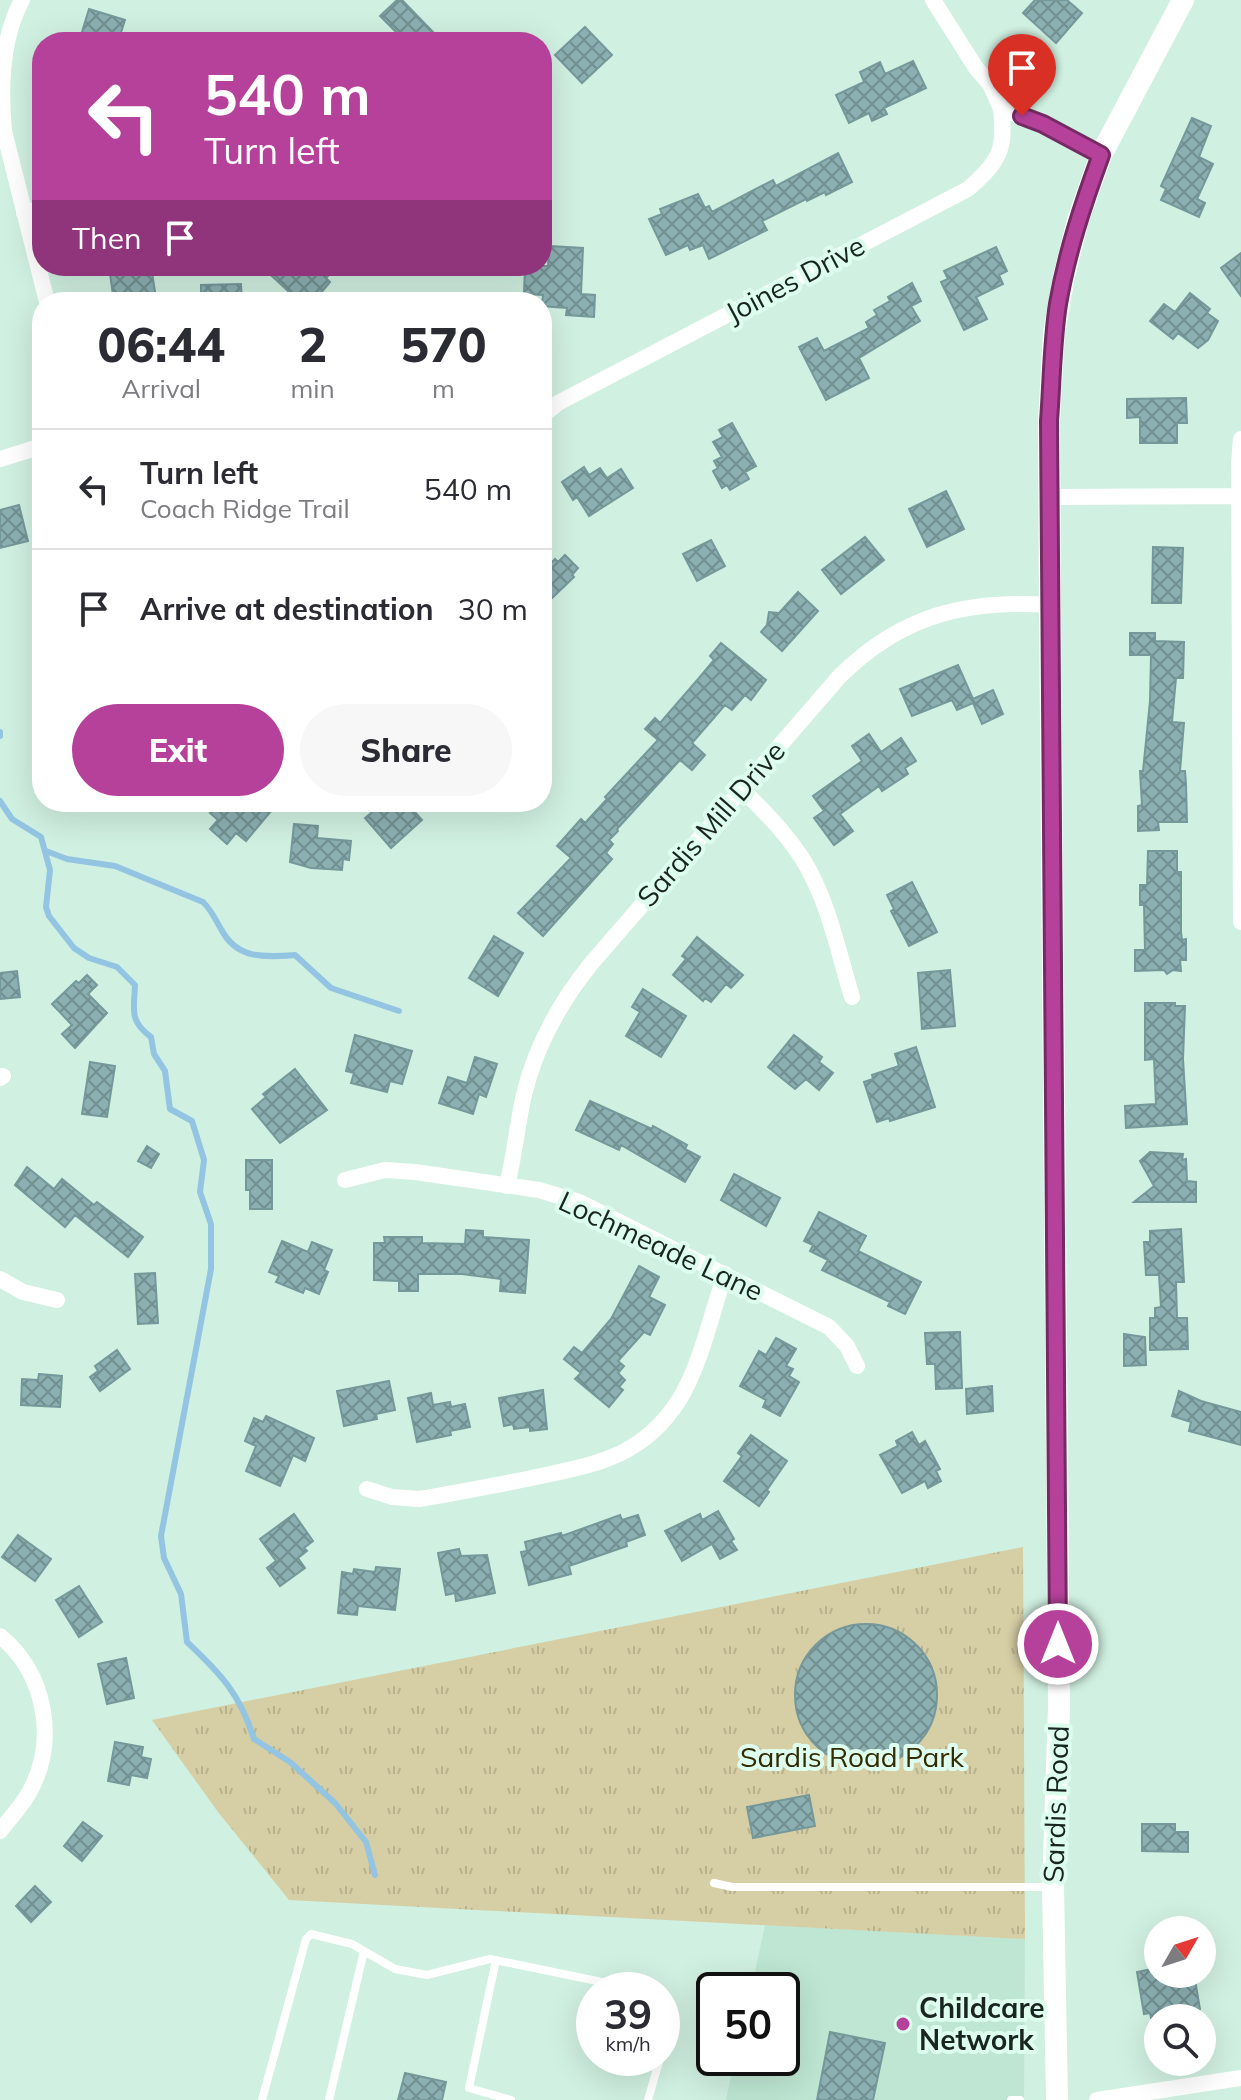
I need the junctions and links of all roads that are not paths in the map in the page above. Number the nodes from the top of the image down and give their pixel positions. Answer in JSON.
{"nodes":[{"id":1,"x":22,"y":0,"type":"edge"},
{"id":2,"x":933,"y":0,"type":"edge"},
{"id":3,"x":1183,"y":0,"type":"edge"},
{"id":4,"x":1001,"y":109,"type":"junction"},
{"id":5,"x":1101,"y":155,"type":"junction"},
{"id":6,"x":32,"y":211,"type":"edge"},
{"id":7,"x":24,"y":213,"type":"junction"},
{"id":8,"x":32,"y":244,"type":"edge"},
{"id":9,"x":552,"y":408,"type":"edge"},
{"id":10,"x":1241,"y":439,"type":"edge"},
{"id":11,"x":32,"y":449,"type":"edge"},
{"id":12,"x":0,"y":459,"type":"edge"},
{"id":13,"x":1240,"y":496,"type":"edge"},
{"id":14,"x":1050,"y":497,"type":"junction"},
{"id":15,"x":1050,"y":605,"type":"junction"},
{"id":16,"x":741,"y":789,"type":"junction"},
{"id":17,"x":1241,"y":922,"type":"edge"},
{"id":18,"x":852,"y":997,"type":"dead end"},
{"id":19,"x":345,"y":1180,"type":"dead end"},
{"id":20,"x":507,"y":1186,"type":"junction"},
{"id":21,"x":725,"y":1274,"type":"junction"},
{"id":22,"x":0,"y":1279,"type":"edge"},
{"id":23,"x":57,"y":1300,"type":"dead end"},
{"id":24,"x":857,"y":1366,"type":"dead end"},
{"id":25,"x":367,"y":1489,"type":"dead end"},
{"id":26,"x":0,"y":1636,"type":"edge"},
{"id":27,"x":0,"y":1831,"type":"edge"},
{"id":28,"x":714,"y":1883,"type":"dead end"},
{"id":29,"x":1053,"y":1887,"type":"junction"},
{"id":30,"x":364,"y":1951,"type":"junction"},
{"id":31,"x":496,"y":1960,"type":"junction"},
{"id":32,"x":576,"y":1977,"type":"edge"},
{"id":33,"x":655,"y":2076,"type":"edge"},
{"id":34,"x":1241,"y":2078,"type":"edge"},
{"id":35,"x":262,"y":2100,"type":"edge"},
{"id":36,"x":329,"y":2100,"type":"edge"},
{"id":37,"x":511,"y":2100,"type":"edge"},
{"id":38,"x":648,"y":2100,"type":"edge"},
{"id":39,"x":1011,"y":2100,"type":"edge"},
{"id":40,"x":1020,"y":2100,"type":"edge"},
{"id":41,"x":1057,"y":2100,"type":"edge"},
{"id":42,"x":1097,"y":2100,"type":"edge"}],
"edges":[{"from":1,"to":7,"type":"street"},
{"from":2,"to":4,"type":"street"},
{"from":3,"to":5,"type":"main road","name":"Sardis Road"},
{"from":4,"to":5,"type":"street"},
{"from":4,"to":9,"type":"street","name":"Joines Drive"},
{"from":5,"to":14,"type":"main road","name":"Sardis Road"},
{"from":6,"to":7,"type":"street"},
{"from":7,"to":8,"type":"street"},
{"from":10,"to":13,"type":"street"},
{"from":11,"to":12,"type":"street"},
{"from":13,"to":14,"type":"street"},
{"from":13,"to":17,"type":"street"},
{"from":14,"to":15,"type":"main road","name":"Sardis Road"},
{"from":15,"to":16,"type":"street","name":"Sardis Mill Drive"},
{"from":15,"to":29,"type":"main road","name":"Sardis Road"},
{"from":16,"to":18,"type":"street"},
{"from":16,"to":20,"type":"street","name":"Sardis Mill Drive"},
{"from":19,"to":20,"type":"street","name":"Lochmeade Lane"},
{"from":20,"to":21,"type":"street","name":"Lochmeade Lane"},
{"from":21,"to":24,"type":"street","name":"Lochmeade Lane"},
{"from":21,"to":25,"type":"street"},
{"from":22,"to":23,"type":"street"},
{"from":26,"to":27,"type":"street"},
{"from":28,"to":29,"type":"lane"},
{"from":29,"to":41,"type":"main road","name":"Sardis Road"},
{"from":30,"to":31,"type":"lane"},
{"from":30,"to":35,"type":"lane"},
{"from":30,"to":36,"type":"lane"},
{"from":31,"to":32,"type":"lane"},
{"from":31,"to":37,"type":"lane"},
{"from":33,"to":38,"type":"lane"},
{"from":34,"to":42,"type":"street"},
{"from":39,"to":40,"type":"lane"}]}
